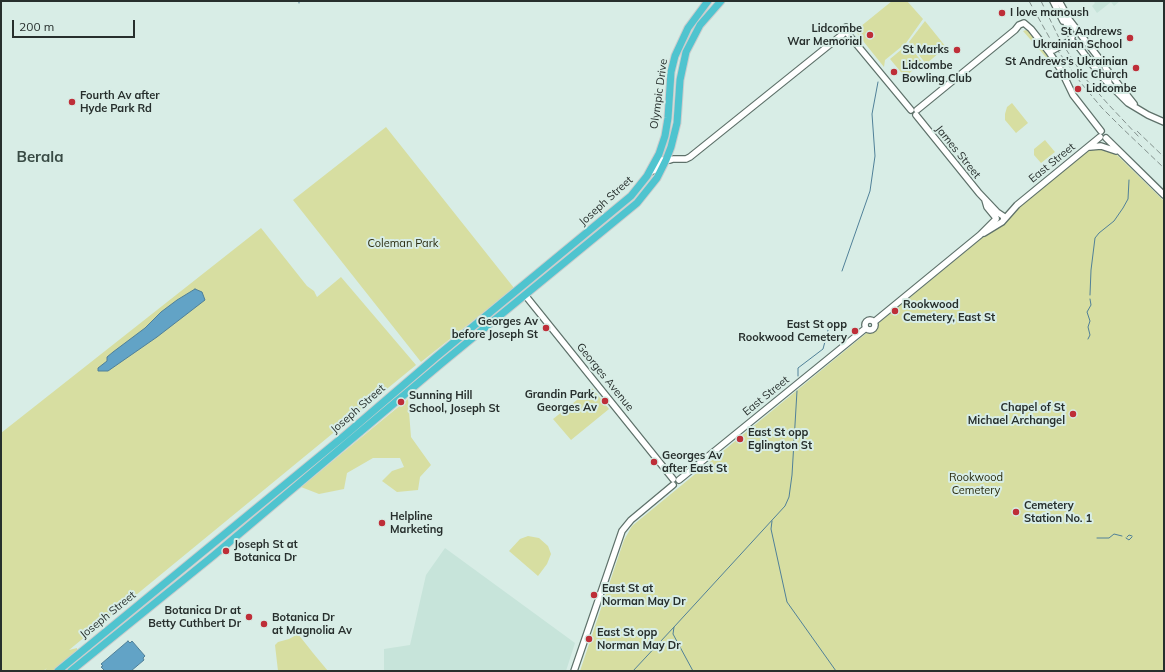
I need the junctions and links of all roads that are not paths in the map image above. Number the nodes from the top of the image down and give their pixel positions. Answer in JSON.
{"nodes":[{"id":1,"x":708,"y":1,"type":"edge"},
{"id":2,"x":721,"y":1,"type":"edge"},
{"id":3,"x":1058,"y":1,"type":"edge"},
{"id":4,"x":1064,"y":13,"type":"junction"},
{"id":5,"x":1017,"y":28,"type":"junction"},
{"id":6,"x":1068,"y":29,"type":"junction"},
{"id":7,"x":1036,"y":34,"type":"junction"},
{"id":8,"x":1085,"y":39,"type":"junction"},
{"id":9,"x":1070,"y":41,"type":"junction"},
{"id":10,"x":1051,"y":51,"type":"junction"},
{"id":11,"x":1091,"y":61,"type":"junction"},
{"id":12,"x":1105,"y":66,"type":"junction"},
{"id":13,"x":1108,"y":78,"type":"junction"},
{"id":14,"x":1109,"y":84,"type":"junction"},
{"id":15,"x":1133,"y":104,"type":"junction"},
{"id":16,"x":1138,"y":109,"type":"junction"},
{"id":17,"x":915,"y":112,"type":"junction"},
{"id":18,"x":1164,"y":122,"type":"edge"},
{"id":19,"x":1103,"y":135,"type":"junction"},
{"id":20,"x":1088,"y":147,"type":"junction"},
{"id":21,"x":1123,"y":155,"type":"junction"},
{"id":22,"x":668,"y":160,"type":"junction"},
{"id":23,"x":650,"y":172,"type":"junction"},
{"id":24,"x":1164,"y":195,"type":"edge"},
{"id":25,"x":1000,"y":218,"type":"junction"},
{"id":26,"x":519,"y":288,"type":"junction"},
{"id":27,"x":524,"y":295,"type":"junction"},
{"id":28,"x":675,"y":481,"type":"junction"},
{"id":29,"x":58,"y":671,"type":"edge"},
{"id":30,"x":71,"y":671,"type":"edge"},
{"id":31,"x":574,"y":671,"type":"edge"}],
"edges":[{"from":1,"to":23,"type":"highway","name":"Olympic Drive"},
{"from":2,"to":22,"type":"highway","name":"Olympic Drive"},
{"from":3,"to":4,"type":"main road"},
{"from":3,"to":6,"type":"main road"},
{"from":3,"to":8,"type":"main road"},
{"from":4,"to":6,"type":"main road"},
{"from":4,"to":8,"type":"main road"},
{"from":5,"to":7,"type":"main road"},
{"from":5,"to":7,"type":"main road"},
{"from":5,"to":17,"type":"main road"},
{"from":6,"to":9,"type":"main road"},
{"from":7,"to":10,"type":"main road"},
{"from":8,"to":12,"type":"main road"},
{"from":9,"to":10,"type":"main road","bridge":true},
{"from":9,"to":11,"type":"main road"},
{"from":10,"to":19,"type":"main road"},
{"from":11,"to":13,"type":"main road"},
{"from":11,"to":14,"type":"main road"},
{"from":12,"to":13,"type":"main road"},
{"from":12,"to":15,"type":"main road"},
{"from":13,"to":14,"type":"main road"},
{"from":13,"to":15,"type":"main road"},
{"from":14,"to":16,"type":"main road"},
{"from":15,"to":16,"type":"main road"},
{"from":16,"to":18,"type":"main road"},
{"from":17,"to":22,"type":"main road","name":"James Street"},
{"from":17,"to":25,"type":"main road","name":"James Street"},
{"from":19,"to":20,"type":"main road","name":"East Street"},
{"from":19,"to":21,"type":"main road"},
{"from":20,"to":21,"type":"main road"},
{"from":20,"to":25,"type":"main road","name":"East Street"},
{"from":21,"to":24,"type":"main road"},
{"from":22,"to":23,"type":"main road","name":"Joseph Street"},
{"from":22,"to":27,"type":"highway","name":"Joseph Street"},
{"from":23,"to":26,"type":"highway","name":"Joseph Street"},
{"from":25,"to":28,"type":"main road","name":"East Street"},
{"from":26,"to":27,"type":"highway","name":"Georges Avenue"},
{"from":26,"to":29,"type":"highway","name":"Joseph Street"},
{"from":27,"to":28,"type":"main road","name":"Georges Avenue"},
{"from":27,"to":30,"type":"highway","name":"Joseph Street"},
{"from":28,"to":31,"type":"main road","name":"East Street"}]}
